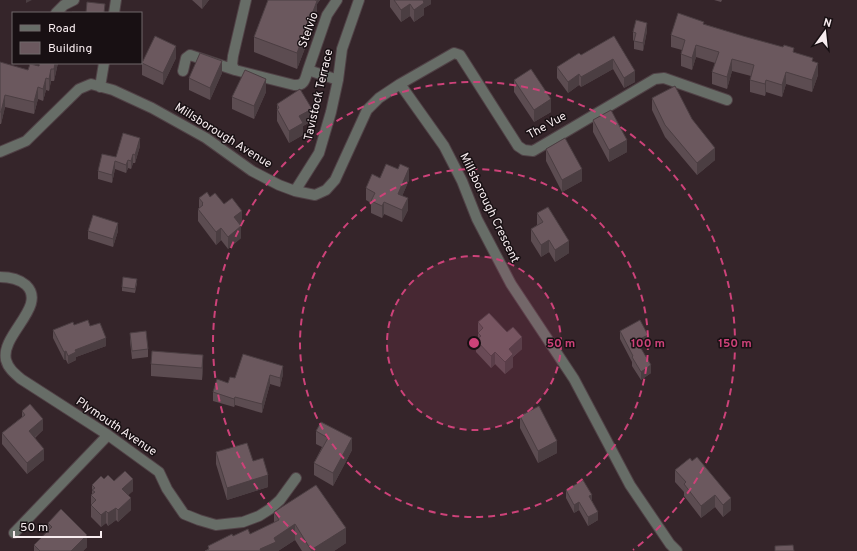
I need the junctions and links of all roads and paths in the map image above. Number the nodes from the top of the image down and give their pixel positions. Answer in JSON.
{"nodes":[{"id":1,"x":74,"y":0,"type":"edge"},
{"id":2,"x":116,"y":0,"type":"edge"},
{"id":3,"x":246,"y":0,"type":"edge"},
{"id":4,"x":337,"y":0,"type":"edge"},
{"id":5,"x":358,"y":0,"type":"edge"},
{"id":6,"x":57,"y":12,"type":"edge"},
{"id":7,"x":114,"y":12,"type":"edge"},
{"id":8,"x":104,"y":64,"type":"edge"},
{"id":9,"x":235,"y":70,"type":"junction"},
{"id":10,"x":308,"y":70,"type":"junction"},
{"id":11,"x":183,"y":71,"type":"dead end"},
{"id":12,"x":338,"y":80,"type":"junction"},
{"id":13,"x":400,"y":84,"type":"junction"},
{"id":14,"x":100,"y":87,"type":"junction"},
{"id":15,"x":727,"y":100,"type":"dead end"},
{"id":16,"x":0,"y":152,"type":"edge"},
{"id":17,"x":295,"y":191,"type":"junction"},
{"id":18,"x":0,"y":277,"type":"edge"},
{"id":19,"x":108,"y":435,"type":"junction"},
{"id":20,"x":296,"y":478,"type":"dead end"},
{"id":21,"x":14,"y":533,"type":"dead end"},
{"id":22,"x":677,"y":551,"type":"edge"}],
"edges":[{"from":1,"to":6,"type":"street"},
{"from":2,"to":7,"type":"street"},
{"from":3,"to":9,"type":"street"},
{"from":4,"to":10,"type":"street","name":"Stelvio"},
{"from":5,"to":12,"type":"street","name":"Tavistock Terrace"},
{"from":8,"to":14,"type":"street"},
{"from":9,"to":10,"type":"street","name":"Stelvio"},
{"from":9,"to":11,"type":"street","name":"Stelvio"},
{"from":10,"to":12,"type":"street"},
{"from":12,"to":17,"type":"street","name":"Tavistock Terrace"},
{"from":13,"to":15,"type":"street","name":"The Vue"},
{"from":13,"to":17,"type":"street","name":"Millsborough Avenue"},
{"from":13,"to":22,"type":"street","name":"Millsborough Crescent"},
{"from":14,"to":16,"type":"street","name":"Millsborough Avenue"},
{"from":14,"to":17,"type":"street","name":"Millsborough Avenue"},
{"from":18,"to":19,"type":"street","name":"Plymouth Avenue"},
{"from":19,"to":20,"type":"street","name":"Plymouth Avenue"},
{"from":19,"to":21,"type":"street"}]}
